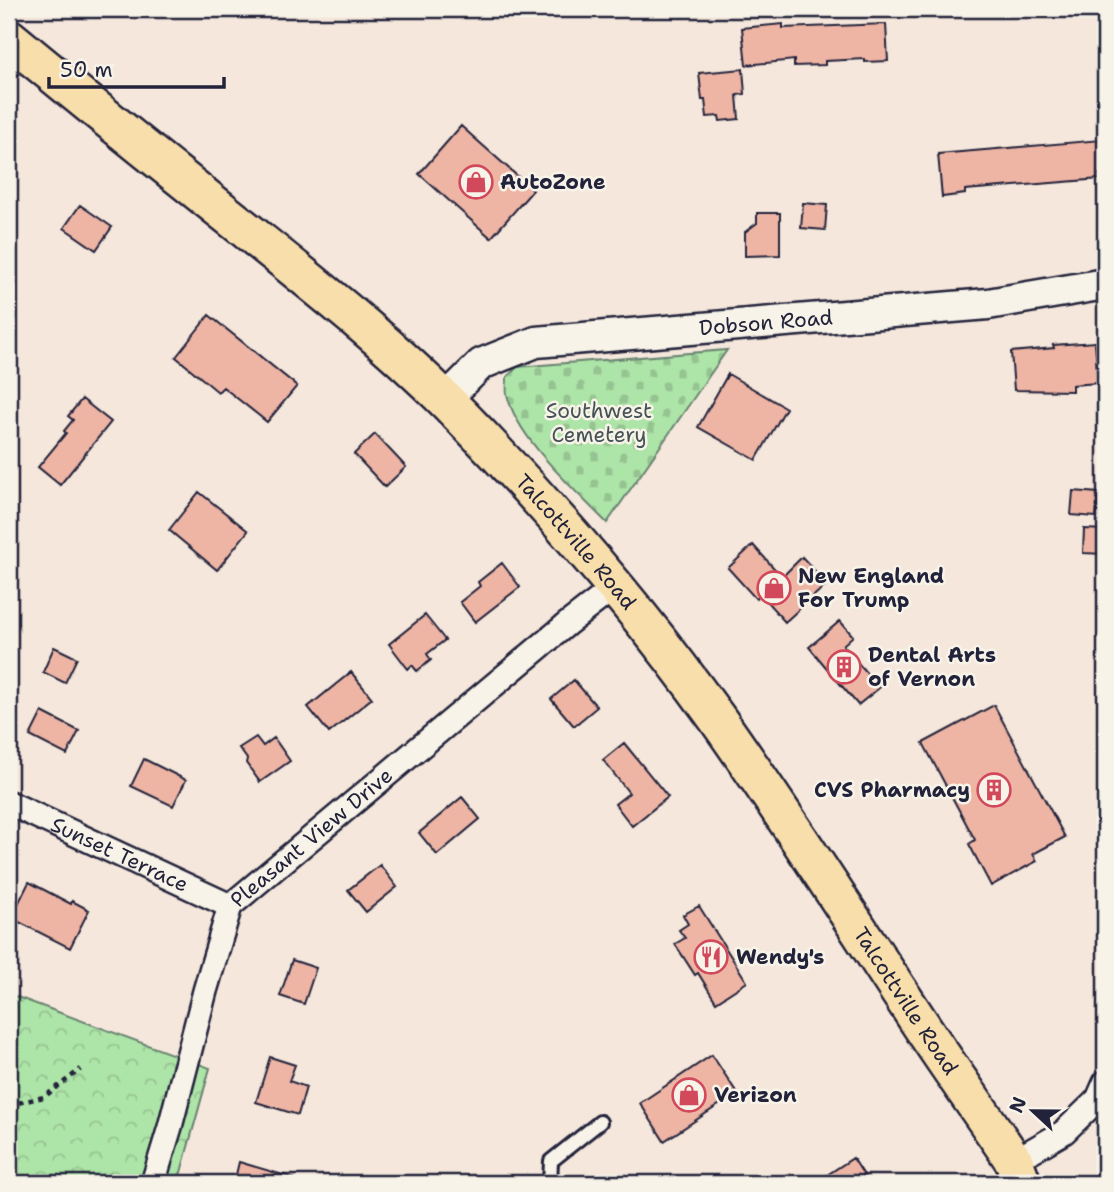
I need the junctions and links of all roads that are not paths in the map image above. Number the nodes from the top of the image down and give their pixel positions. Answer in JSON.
{"nodes":[{"id":1,"x":9,"y":38,"type":"edge"},
{"id":2,"x":1105,"y":284,"type":"edge"},
{"id":3,"x":445,"y":400,"type":"junction"},
{"id":4,"x":615,"y":587,"type":"junction"},
{"id":5,"x":9,"y":803,"type":"edge"},
{"id":6,"x":230,"y":906,"type":"junction"},
{"id":7,"x":1105,"y":1083,"type":"edge"},
{"id":8,"x":600,"y":1122,"type":"dead end"},
{"id":9,"x":1018,"y":1172,"type":"edge"},
{"id":10,"x":152,"y":1183,"type":"edge"},
{"id":11,"x":550,"y":1183,"type":"edge"},
{"id":12,"x":1044,"y":1183,"type":"edge"}],
"edges":[{"from":1,"to":3,"type":"main road","name":"Talcottville Road"},
{"from":2,"to":3,"type":"street","name":"Dobson Road"},
{"from":3,"to":4,"type":"main road","name":"Talcottville Road"},
{"from":4,"to":6,"type":"street","name":"Pleasant View Drive"},
{"from":4,"to":9,"type":"main road","name":"Talcottville Road"},
{"from":5,"to":6,"type":"street","name":"Sunset Terrace"},
{"from":6,"to":10,"type":"street","name":"Pleasant View Drive"},
{"from":7,"to":9,"type":"street"},
{"from":8,"to":11,"type":"lane"},
{"from":9,"to":12,"type":"main road","name":"Talcottville Road"}]}
